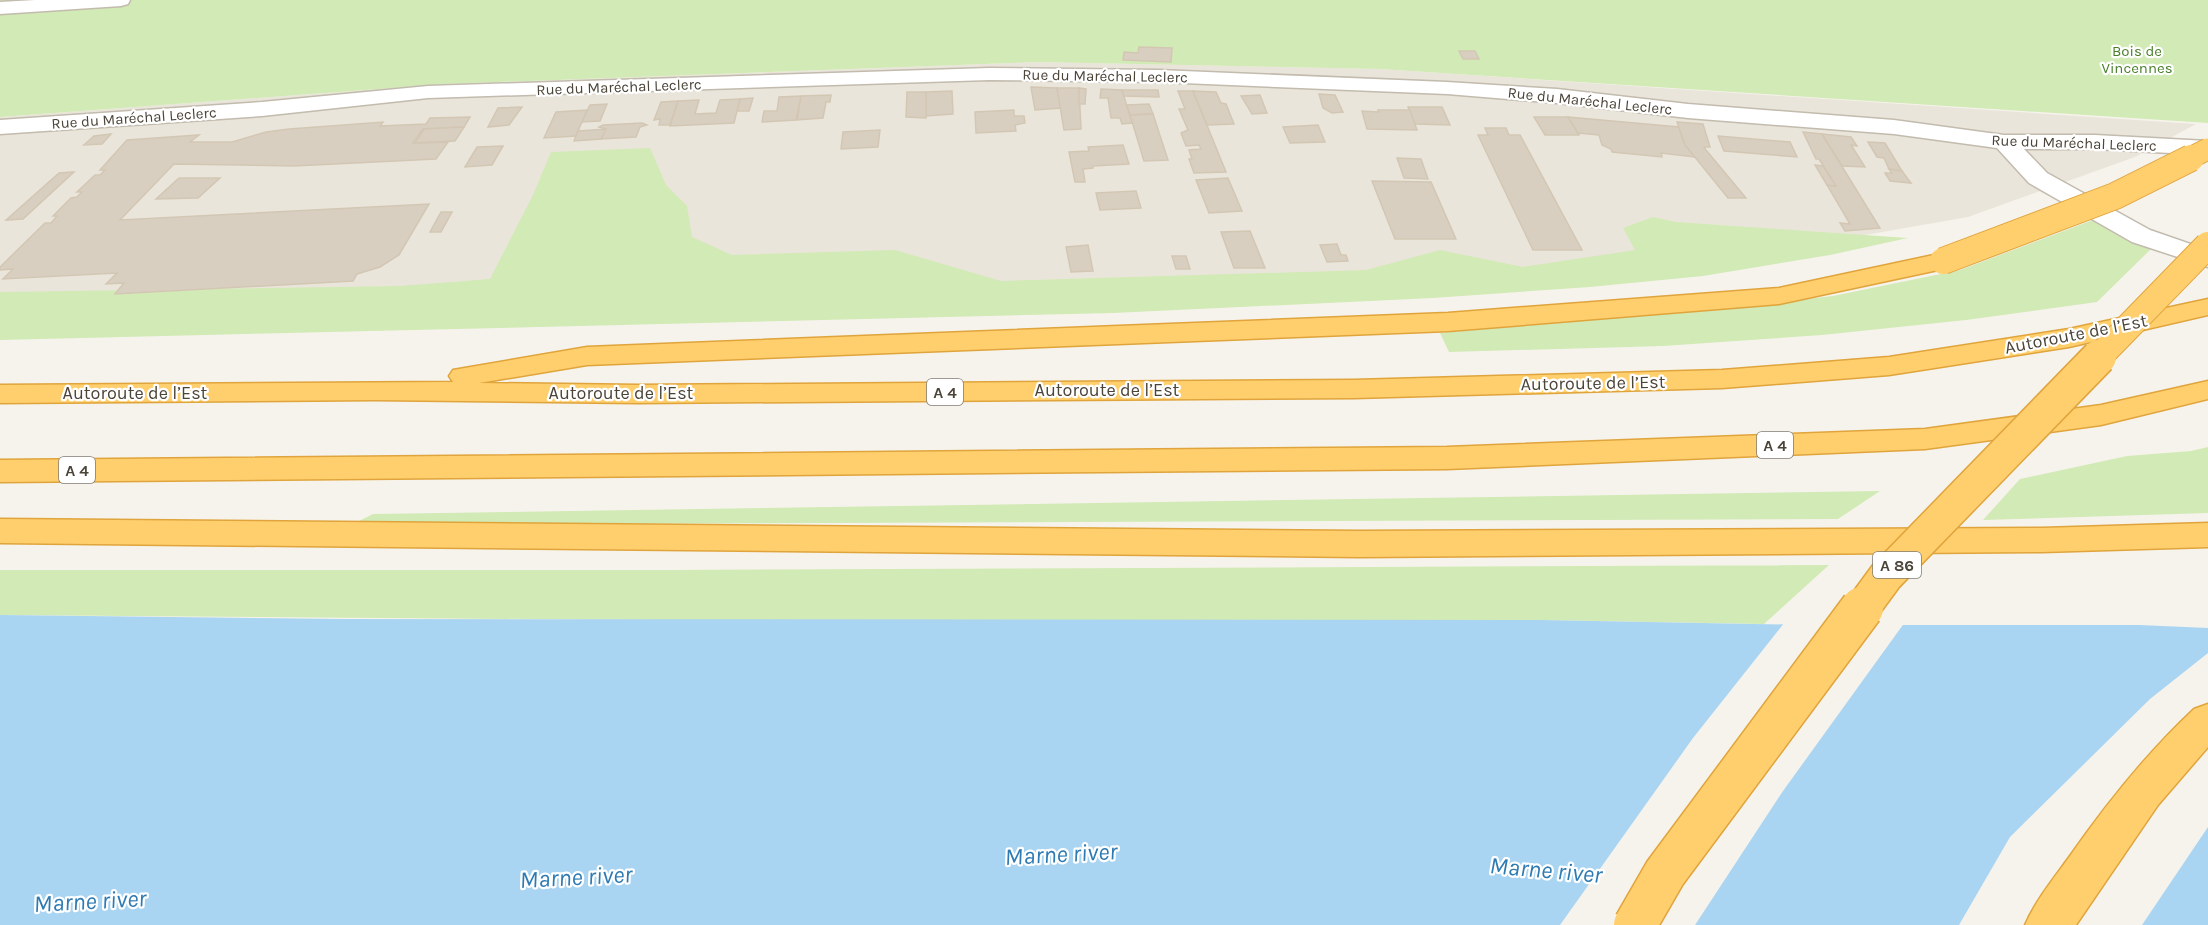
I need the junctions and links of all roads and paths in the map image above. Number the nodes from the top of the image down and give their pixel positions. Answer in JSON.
{"nodes":[{"id":1,"x":121,"y":0,"type":"edge"},
{"id":2,"x":0,"y":8,"type":"edge"},
{"id":3,"x":0,"y":127,"type":"edge"},
{"id":4,"x":2004,"y":142,"type":"junction"},
{"id":5,"x":2208,"y":148,"type":"edge"},
{"id":6,"x":2208,"y":238,"type":"edge"},
{"id":7,"x":2208,"y":245,"type":"edge"},
{"id":8,"x":2208,"y":259,"type":"edge"},
{"id":9,"x":2208,"y":306,"type":"edge"},
{"id":10,"x":2208,"y":390,"type":"edge"},
{"id":11,"x":375,"y":391,"type":"junction"},
{"id":12,"x":0,"y":394,"type":"edge"},
{"id":13,"x":0,"y":471,"type":"edge"},
{"id":14,"x":0,"y":531,"type":"edge"},
{"id":15,"x":2208,"y":535,"type":"edge"},
{"id":16,"x":2208,"y":721,"type":"edge"},
{"id":17,"x":1635,"y":925,"type":"edge"},
{"id":18,"x":2049,"y":925,"type":"edge"}],
"edges":[{"from":1,"to":2,"type":"street"},
{"from":3,"to":4,"type":"street","name":"Rue du Maréchal Leclerc"},
{"from":4,"to":5,"type":"street","name":"Rue du Maréchal Leclerc"},
{"from":4,"to":6,"type":"street"},
{"from":4,"to":8,"type":"street"},
{"from":5,"to":11,"type":"highway","bridge":true},
{"from":7,"to":17,"type":"highway","number":"A 86","bridge":true},
{"from":9,"to":11,"type":"highway","name":"Autoroute de l’Est","number":"A 4","bridge":true},
{"from":10,"to":13,"type":"highway","number":"A 4"},
{"from":11,"to":12,"type":"highway","name":"Autoroute de l’Est","number":"A 4"},
{"from":14,"to":15,"type":"highway"},
{"from":16,"to":18,"type":"highway"}]}
